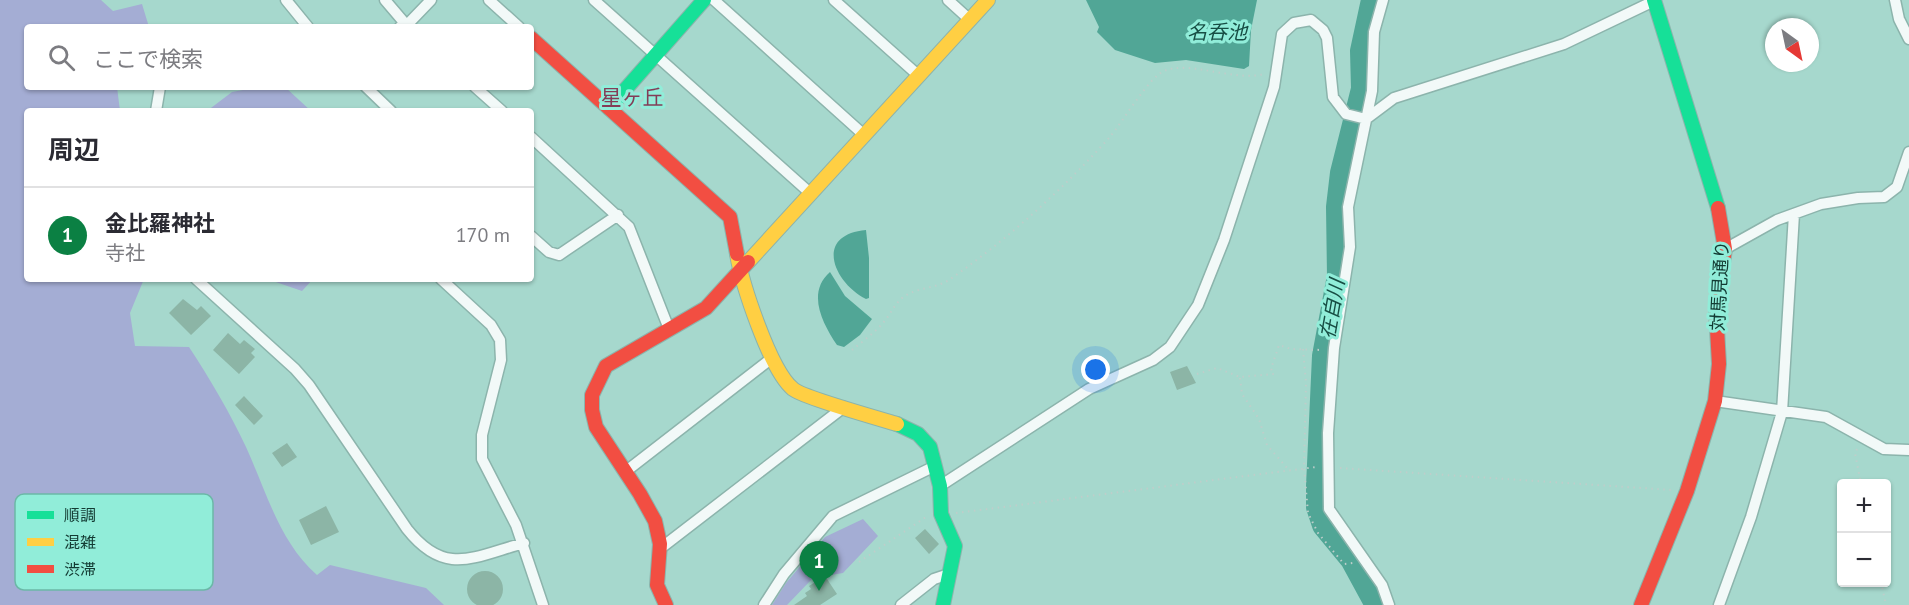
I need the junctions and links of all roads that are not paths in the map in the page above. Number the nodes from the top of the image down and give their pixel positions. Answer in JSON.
{"nodes":[{"id":1,"x":286,"y":0,"type":"edge"},
{"id":2,"x":385,"y":0,"type":"edge"},
{"id":3,"x":431,"y":0,"type":"edge"},
{"id":4,"x":489,"y":0,"type":"edge"},
{"id":5,"x":594,"y":0,"type":"edge"},
{"id":6,"x":704,"y":0,"type":"edge"},
{"id":7,"x":714,"y":0,"type":"edge"},
{"id":8,"x":834,"y":0,"type":"edge"},
{"id":9,"x":948,"y":0,"type":"edge"},
{"id":10,"x":988,"y":0,"type":"edge"},
{"id":11,"x":1383,"y":0,"type":"edge"},
{"id":12,"x":1656,"y":0,"type":"edge"},
{"id":13,"x":1895,"y":0,"type":"edge"},
{"id":14,"x":970,"y":20,"type":"junction"},
{"id":15,"x":306,"y":24,"type":"edge"},
{"id":16,"x":403,"y":24,"type":"edge"},
{"id":17,"x":408,"y":24,"type":"edge"},
{"id":18,"x":516,"y":24,"type":"edge"},
{"id":19,"x":1909,"y":39,"type":"edge"},
{"id":20,"x":534,"y":41,"type":"edge"},
{"id":21,"x":655,"y":55,"type":"junction"},
{"id":22,"x":919,"y":76,"type":"junction"},
{"id":23,"x":160,"y":90,"type":"edge"},
{"id":24,"x":369,"y":90,"type":"edge"},
{"id":25,"x":478,"y":90,"type":"edge"},
{"id":26,"x":156,"y":108,"type":"edge"},
{"id":27,"x":387,"y":108,"type":"edge"},
{"id":28,"x":499,"y":108,"type":"edge"},
{"id":29,"x":609,"y":108,"type":"junction"},
{"id":30,"x":1366,"y":119,"type":"junction"},
{"id":31,"x":864,"y":135,"type":"junction"},
{"id":32,"x":534,"y":140,"type":"edge"},
{"id":33,"x":1909,"y":152,"type":"edge"},
{"id":34,"x":810,"y":193,"type":"junction"},
{"id":35,"x":1794,"y":214,"type":"junction"},
{"id":36,"x":618,"y":215,"type":"junction"},
{"id":37,"x":534,"y":239,"type":"edge"},
{"id":38,"x":1725,"y":249,"type":"junction"},
{"id":39,"x":740,"y":273,"type":"junction"},
{"id":40,"x":199,"y":282,"type":"edge"},
{"id":41,"x":444,"y":282,"type":"edge"},
{"id":42,"x":669,"y":329,"type":"junction"},
{"id":43,"x":772,"y":358,"type":"junction"},
{"id":44,"x":1715,"y":401,"type":"junction"},
{"id":45,"x":844,"y":407,"type":"junction"},
{"id":46,"x":1782,"y":412,"type":"junction"},
{"id":47,"x":1909,"y":450,"type":"edge"},
{"id":48,"x":935,"y":466,"type":"junction"},
{"id":49,"x":625,"y":472,"type":"junction"},
{"id":50,"x":940,"y":486,"type":"junction"},
{"id":51,"x":524,"y":543,"type":"junction"},
{"id":52,"x":661,"y":548,"type":"junction"},
{"id":53,"x":949,"y":574,"type":"junction"},
{"id":54,"x":543,"y":605,"type":"edge"},
{"id":55,"x":666,"y":605,"type":"edge"},
{"id":56,"x":764,"y":605,"type":"edge"},
{"id":57,"x":901,"y":605,"type":"edge"},
{"id":58,"x":944,"y":605,"type":"edge"},
{"id":59,"x":1389,"y":605,"type":"edge"},
{"id":60,"x":1641,"y":605,"type":"edge"},
{"id":61,"x":1719,"y":605,"type":"edge"}],
"edges":[{"from":1,"to":15,"type":"street"},
{"from":2,"to":16,"type":"street"},
{"from":3,"to":17,"type":"street"},
{"from":4,"to":18,"type":"street"},
{"from":5,"to":21,"type":"street"},
{"from":6,"to":21,"type":"street"},
{"from":7,"to":31,"type":"street"},
{"from":8,"to":22,"type":"street"},
{"from":9,"to":14,"type":"street"},
{"from":10,"to":14,"type":"street"},
{"from":11,"to":30,"type":"street"},
{"from":12,"to":30,"type":"street"},
{"from":12,"to":38,"type":"street","name":"対馬見通り"},
{"from":13,"to":19,"type":"street"},
{"from":14,"to":22,"type":"street"},
{"from":20,"to":29,"type":"street"},
{"from":21,"to":29,"type":"street"},
{"from":21,"to":34,"type":"street"},
{"from":22,"to":31,"type":"street"},
{"from":23,"to":26,"type":"street"},
{"from":24,"to":27,"type":"street"},
{"from":25,"to":28,"type":"street"},
{"from":29,"to":39,"type":"street"},
{"from":30,"to":50,"type":"street"},
{"from":30,"to":59,"type":"street"},
{"from":31,"to":34,"type":"street"},
{"from":32,"to":36,"type":"street"},
{"from":33,"to":35,"type":"street"},
{"from":34,"to":39,"type":"street"},
{"from":35,"to":38,"type":"street"},
{"from":35,"to":46,"type":"street"},
{"from":36,"to":37,"type":"street"},
{"from":36,"to":42,"type":"street"},
{"from":38,"to":44,"type":"street","name":"対馬見通り"},
{"from":39,"to":42,"type":"street"},
{"from":39,"to":43,"type":"street"},
{"from":40,"to":51,"type":"street"},
{"from":41,"to":51,"type":"street"},
{"from":42,"to":49,"type":"street"},
{"from":43,"to":45,"type":"street"},
{"from":43,"to":49,"type":"street"},
{"from":44,"to":46,"type":"street"},
{"from":44,"to":60,"type":"street","name":"対馬見通り"},
{"from":45,"to":48,"type":"street"},
{"from":45,"to":52,"type":"street"},
{"from":46,"to":47,"type":"street"},
{"from":46,"to":61,"type":"street"},
{"from":48,"to":50,"type":"street"},
{"from":48,"to":56,"type":"street"},
{"from":49,"to":52,"type":"street"},
{"from":50,"to":53,"type":"street"},
{"from":51,"to":54,"type":"street"},
{"from":52,"to":55,"type":"street"},
{"from":53,"to":57,"type":"street"},
{"from":53,"to":58,"type":"street"}]}
